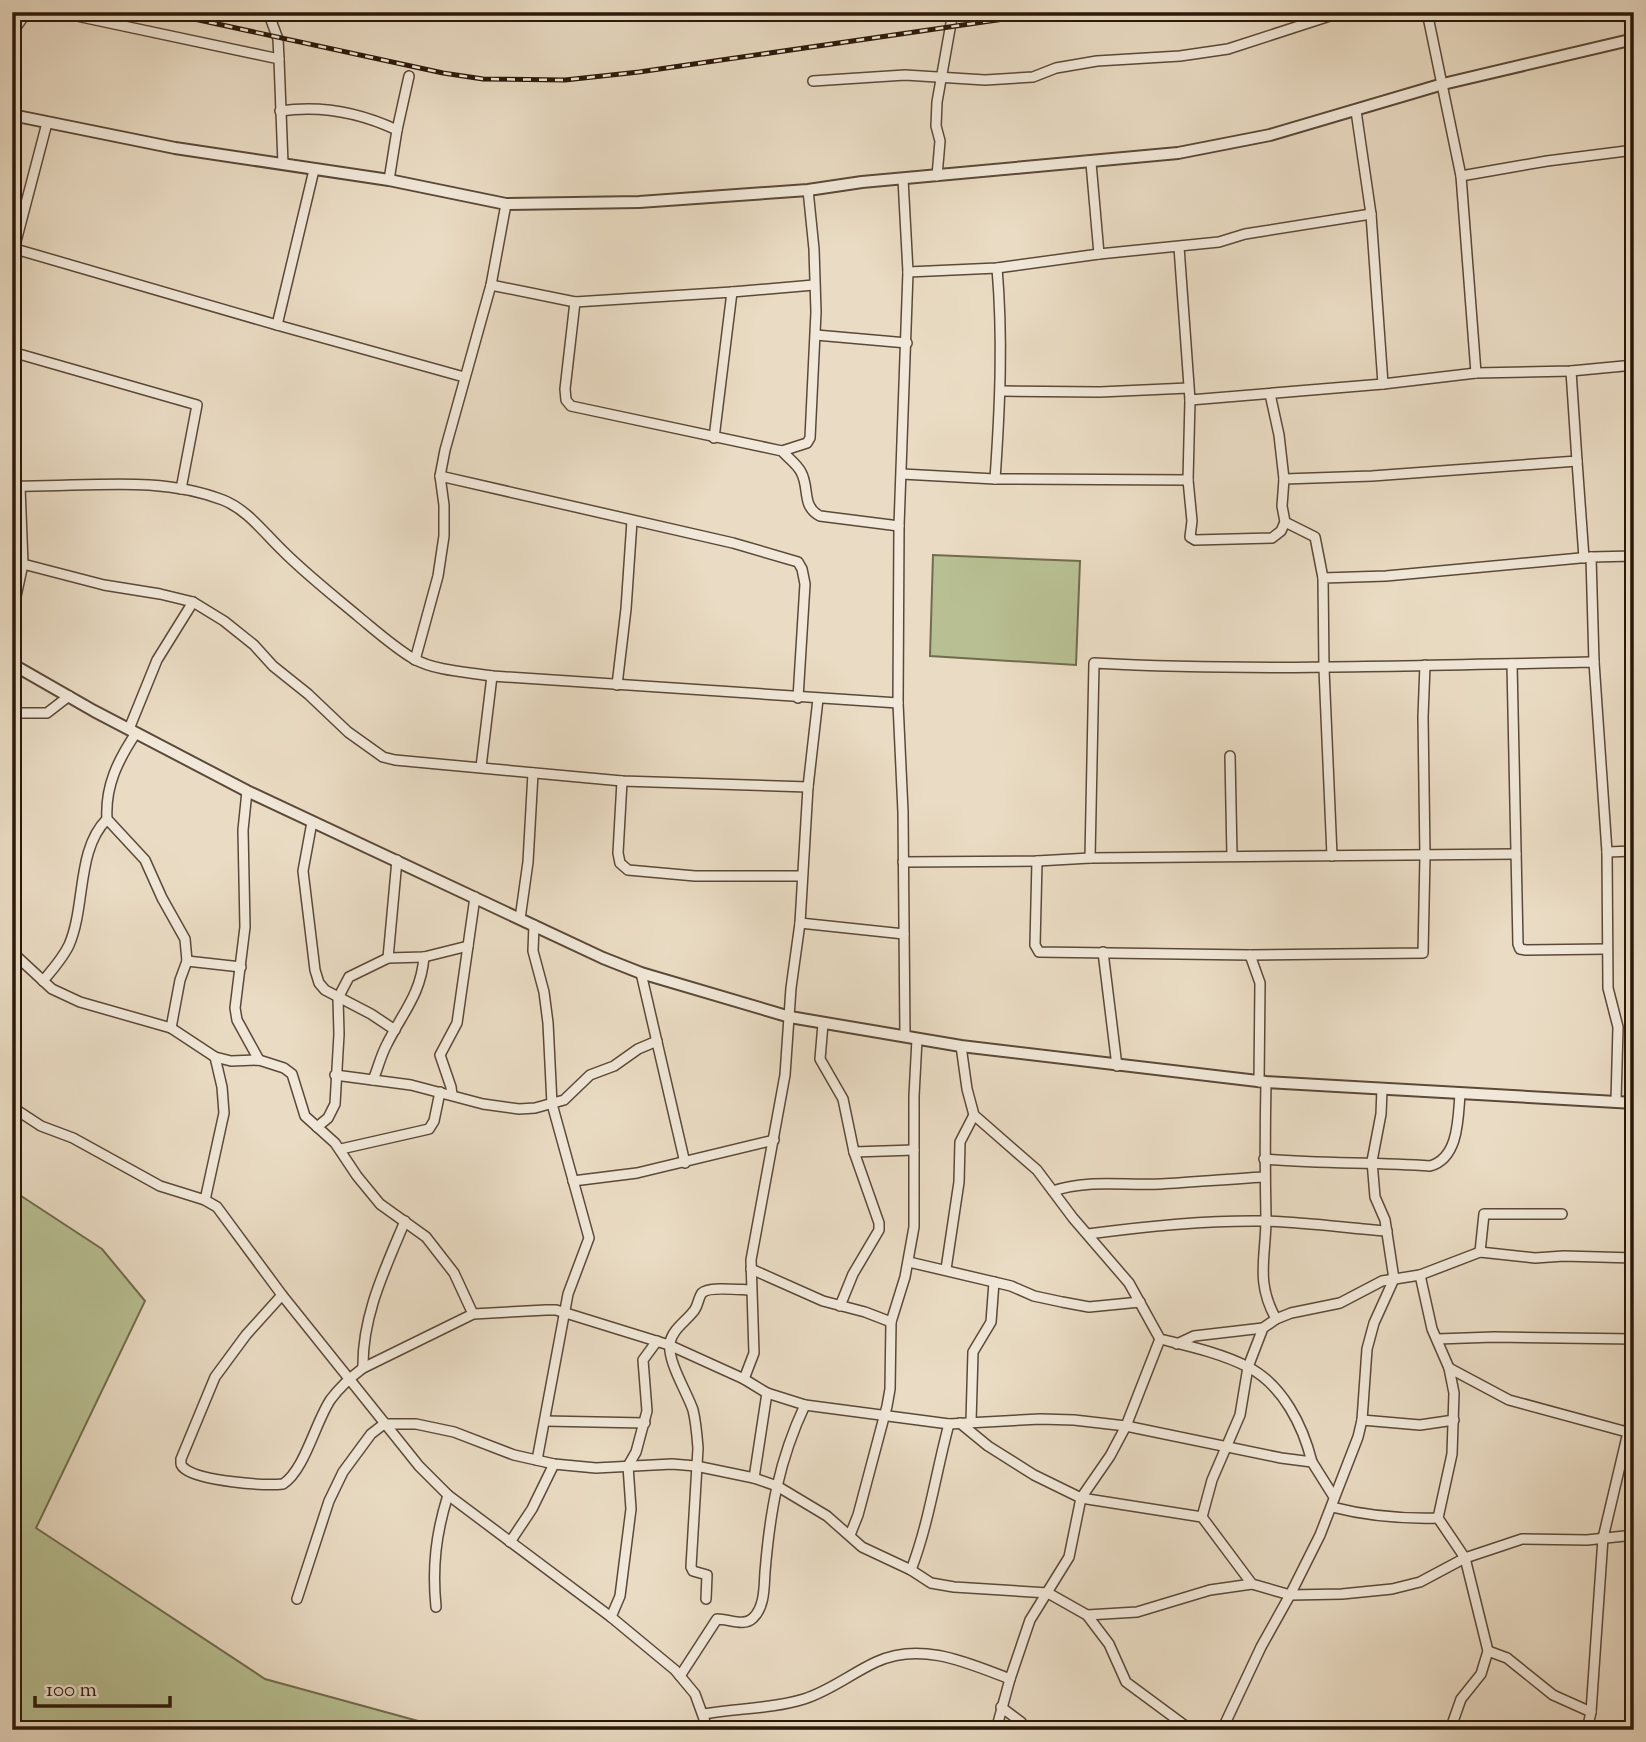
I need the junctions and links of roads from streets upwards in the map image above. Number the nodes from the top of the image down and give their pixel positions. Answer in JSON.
{"nodes":[{"id":1,"x":27,"y":12,"type":"edge"},
{"id":2,"x":58,"y":12,"type":"edge"},
{"id":3,"x":268,"y":12,"type":"edge"},
{"id":4,"x":953,"y":12,"type":"edge"},
{"id":5,"x":1342,"y":12,"type":"edge"},
{"id":6,"x":1427,"y":12,"type":"edge"},
{"id":7,"x":1628,"y":12,"type":"edge"},
{"id":8,"x":14,"y":30,"type":"edge"},
{"id":9,"x":1633,"y":39,"type":"edge"},
{"id":10,"x":1634,"y":46,"type":"edge"},
{"id":11,"x":279,"y":59,"type":"junction"},
{"id":12,"x":409,"y":76,"type":"dead end"},
{"id":13,"x":941,"y":78,"type":"junction"},
{"id":14,"x":813,"y":81,"type":"dead end"},
{"id":15,"x":1443,"y":84,"type":"junction"},
{"id":16,"x":280,"y":111,"type":"junction"},
{"id":17,"x":1356,"y":111,"type":"junction"},
{"id":18,"x":12,"y":115,"type":"edge"},
{"id":19,"x":47,"y":123,"type":"junction"},
{"id":20,"x":397,"y":130,"type":"junction"},
{"id":21,"x":1634,"y":150,"type":"edge"},
{"id":22,"x":1091,"y":163,"type":"junction"},
{"id":23,"x":283,"y":164,"type":"junction"},
{"id":24,"x":314,"y":170,"type":"junction"},
{"id":25,"x":937,"y":176,"type":"junction"},
{"id":26,"x":1461,"y":176,"type":"junction"},
{"id":27,"x":903,"y":179,"type":"junction"},
{"id":28,"x":389,"y":180,"type":"junction"},
{"id":29,"x":808,"y":190,"type":"junction"},
{"id":30,"x":506,"y":204,"type":"junction"},
{"id":31,"x":1371,"y":214,"type":"junction"},
{"id":32,"x":1179,"y":247,"type":"junction"},
{"id":33,"x":13,"y":249,"type":"edge"},
{"id":34,"x":1099,"y":254,"type":"junction"},
{"id":35,"x":997,"y":268,"type":"junction"},
{"id":36,"x":908,"y":272,"type":"junction"},
{"id":37,"x":491,"y":285,"type":"junction"},
{"id":38,"x":814,"y":285,"type":"junction"},
{"id":39,"x":732,"y":292,"type":"junction"},
{"id":40,"x":575,"y":302,"type":"junction"},
{"id":41,"x":277,"y":325,"type":"junction"},
{"id":42,"x":816,"y":335,"type":"junction"},
{"id":43,"x":907,"y":343,"type":"junction"},
{"id":44,"x":12,"y":352,"type":"edge"},
{"id":45,"x":1634,"y":365,"type":"edge"},
{"id":46,"x":1571,"y":371,"type":"junction"},
{"id":47,"x":1476,"y":373,"type":"junction"},
{"id":48,"x":464,"y":377,"type":"junction"},
{"id":49,"x":1383,"y":384,"type":"junction"},
{"id":50,"x":1188,"y":388,"type":"junction"},
{"id":51,"x":1001,"y":391,"type":"junction"},
{"id":52,"x":1269,"y":394,"type":"junction"},
{"id":53,"x":1190,"y":400,"type":"junction"},
{"id":54,"x":714,"y":438,"type":"junction"},
{"id":55,"x":782,"y":451,"type":"junction"},
{"id":56,"x":1577,"y":461,"type":"junction"},
{"id":57,"x":902,"y":474,"type":"junction"},
{"id":58,"x":440,"y":476,"type":"junction"},
{"id":59,"x":995,"y":479,"type":"junction"},
{"id":60,"x":1284,"y":479,"type":"junction"},
{"id":61,"x":1188,"y":480,"type":"junction"},
{"id":62,"x":16,"y":487,"type":"edge"},
{"id":63,"x":181,"y":489,"type":"junction"},
{"id":64,"x":632,"y":521,"type":"junction"},
{"id":65,"x":1285,"y":522,"type":"junction"},
{"id":66,"x":900,"y":526,"type":"junction"},
{"id":67,"x":1634,"y":556,"type":"edge"},
{"id":68,"x":1588,"y":557,"type":"junction"},
{"id":69,"x":23,"y":564,"type":"junction"},
{"id":70,"x":1323,"y":578,"type":"junction"},
{"id":71,"x":193,"y":602,"type":"junction"},
{"id":72,"x":12,"y":615,"type":"edge"},
{"id":73,"x":415,"y":660,"type":"junction"},
{"id":74,"x":1594,"y":663,"type":"junction"},
{"id":75,"x":12,"y":664,"type":"edge"},
{"id":76,"x":1512,"y":664,"type":"junction"},
{"id":77,"x":1425,"y":665,"type":"junction"},
{"id":78,"x":1324,"y":669,"type":"junction"},
{"id":79,"x":492,"y":676,"type":"junction"},
{"id":80,"x":617,"y":685,"type":"junction"},
{"id":81,"x":69,"y":696,"type":"junction"},
{"id":82,"x":798,"y":698,"type":"junction"},
{"id":83,"x":818,"y":699,"type":"junction"},
{"id":84,"x":898,"y":703,"type":"junction"},
{"id":85,"x":12,"y":713,"type":"edge"},
{"id":86,"x":132,"y":731,"type":"junction"},
{"id":87,"x":1230,"y":755,"type":"dead end"},
{"id":88,"x":481,"y":767,"type":"junction"},
{"id":89,"x":533,"y":773,"type":"junction"},
{"id":90,"x":622,"y":781,"type":"junction"},
{"id":91,"x":808,"y":787,"type":"junction"},
{"id":92,"x":247,"y":791,"type":"junction"},
{"id":93,"x":107,"y":819,"type":"junction"},
{"id":94,"x":312,"y":822,"type":"junction"},
{"id":95,"x":1634,"y":851,"type":"edge"},
{"id":96,"x":1607,"y":852,"type":"junction"},
{"id":97,"x":1516,"y":854,"type":"junction"},
{"id":98,"x":1232,"y":856,"type":"junction"},
{"id":99,"x":1332,"y":856,"type":"junction"},
{"id":100,"x":1425,"y":856,"type":"junction"},
{"id":101,"x":1090,"y":858,"type":"junction"},
{"id":102,"x":397,"y":860,"type":"junction"},
{"id":103,"x":1037,"y":861,"type":"junction"},
{"id":104,"x":903,"y":862,"type":"junction"},
{"id":105,"x":801,"y":876,"type":"junction"},
{"id":106,"x":475,"y":897,"type":"junction"},
{"id":107,"x":520,"y":919,"type":"junction"},
{"id":108,"x":800,"y":923,"type":"junction"},
{"id":109,"x":534,"y":925,"type":"junction"},
{"id":110,"x":904,"y":934,"type":"junction"},
{"id":111,"x":468,"y":946,"type":"junction"},
{"id":112,"x":1607,"y":949,"type":"junction"},
{"id":113,"x":12,"y":952,"type":"edge"},
{"id":114,"x":1103,"y":952,"type":"junction"},
{"id":115,"x":1250,"y":955,"type":"junction"},
{"id":116,"x":424,"y":957,"type":"junction"},
{"id":117,"x":388,"y":958,"type":"junction"},
{"id":118,"x":187,"y":961,"type":"junction"},
{"id":119,"x":241,"y":967,"type":"junction"},
{"id":120,"x":641,"y":973,"type":"junction"},
{"id":121,"x":43,"y":981,"type":"junction"},
{"id":122,"x":338,"y":998,"type":"junction"},
{"id":123,"x":790,"y":1017,"type":"junction"},
{"id":124,"x":823,"y":1024,"type":"junction"},
{"id":125,"x":171,"y":1028,"type":"junction"},
{"id":126,"x":395,"y":1030,"type":"junction"},
{"id":127,"x":905,"y":1036,"type":"junction"},
{"id":128,"x":917,"y":1039,"type":"junction"},
{"id":129,"x":657,"y":1041,"type":"junction"},
{"id":130,"x":961,"y":1046,"type":"junction"},
{"id":131,"x":215,"y":1057,"type":"junction"},
{"id":132,"x":259,"y":1060,"type":"junction"},
{"id":133,"x":1117,"y":1066,"type":"junction"},
{"id":134,"x":335,"y":1075,"type":"junction"},
{"id":135,"x":373,"y":1080,"type":"junction"},
{"id":136,"x":1263,"y":1082,"type":"junction"},
{"id":137,"x":1382,"y":1088,"type":"junction"},
{"id":138,"x":440,"y":1093,"type":"junction"},
{"id":139,"x":1460,"y":1094,"type":"junction"},
{"id":140,"x":452,"y":1095,"type":"junction"},
{"id":141,"x":1615,"y":1101,"type":"junction"},
{"id":142,"x":1634,"y":1102,"type":"edge"},
{"id":143,"x":552,"y":1104,"type":"junction"},
{"id":144,"x":12,"y":1107,"type":"edge"},
{"id":145,"x":974,"y":1115,"type":"junction"},
{"id":146,"x":317,"y":1127,"type":"junction"},
{"id":147,"x":774,"y":1140,"type":"junction"},
{"id":148,"x":341,"y":1149,"type":"junction"},
{"id":149,"x":914,"y":1150,"type":"junction"},
{"id":150,"x":855,"y":1152,"type":"junction"},
{"id":151,"x":1264,"y":1159,"type":"junction"},
{"id":152,"x":1372,"y":1161,"type":"junction"},
{"id":153,"x":685,"y":1163,"type":"junction"},
{"id":154,"x":1264,"y":1177,"type":"junction"},
{"id":155,"x":573,"y":1181,"type":"junction"},
{"id":156,"x":1053,"y":1191,"type":"junction"},
{"id":157,"x":205,"y":1200,"type":"junction"},
{"id":158,"x":1562,"y":1214,"type":"dead end"},
{"id":159,"x":405,"y":1221,"type":"junction"},
{"id":160,"x":1266,"y":1221,"type":"junction"},
{"id":161,"x":1387,"y":1231,"type":"junction"},
{"id":162,"x":1088,"y":1234,"type":"junction"},
{"id":163,"x":1480,"y":1252,"type":"junction"},
{"id":164,"x":1634,"y":1258,"type":"edge"},
{"id":165,"x":909,"y":1262,"type":"junction"},
{"id":166,"x":751,"y":1269,"type":"junction"},
{"id":167,"x":946,"y":1269,"type":"junction"},
{"id":168,"x":1420,"y":1275,"type":"junction"},
{"id":169,"x":1394,"y":1279,"type":"junction"},
{"id":170,"x":994,"y":1282,"type":"junction"},
{"id":171,"x":751,"y":1290,"type":"junction"},
{"id":172,"x":282,"y":1295,"type":"junction"},
{"id":173,"x":1140,"y":1302,"type":"junction"},
{"id":174,"x":840,"y":1306,"type":"junction"},
{"id":175,"x":565,"y":1313,"type":"junction"},
{"id":176,"x":473,"y":1314,"type":"junction"},
{"id":177,"x":1276,"y":1319,"type":"junction"},
{"id":178,"x":891,"y":1322,"type":"junction"},
{"id":179,"x":1263,"y":1328,"type":"junction"},
{"id":180,"x":1160,"y":1339,"type":"junction"},
{"id":181,"x":1437,"y":1339,"type":"junction"},
{"id":182,"x":1634,"y":1339,"type":"edge"},
{"id":183,"x":657,"y":1341,"type":"junction"},
{"id":184,"x":1177,"y":1344,"type":"junction"},
{"id":185,"x":669,"y":1345,"type":"junction"},
{"id":186,"x":1248,"y":1367,"type":"junction"},
{"id":187,"x":362,"y":1368,"type":"junction"},
{"id":188,"x":1449,"y":1368,"type":"junction"},
{"id":189,"x":744,"y":1379,"type":"junction"},
{"id":190,"x":348,"y":1380,"type":"junction"},
{"id":191,"x":767,"y":1394,"type":"junction"},
{"id":192,"x":805,"y":1405,"type":"junction"},
{"id":193,"x":1634,"y":1407,"type":"edge"},
{"id":194,"x":885,"y":1416,"type":"junction"},
{"id":195,"x":1362,"y":1420,"type":"junction"},
{"id":196,"x":1454,"y":1420,"type":"junction"},
{"id":197,"x":545,"y":1421,"type":"junction"},
{"id":198,"x":971,"y":1422,"type":"junction"},
{"id":199,"x":645,"y":1423,"type":"junction"},
{"id":200,"x":960,"y":1423,"type":"junction"},
{"id":201,"x":384,"y":1424,"type":"junction"},
{"id":202,"x":949,"y":1424,"type":"junction"},
{"id":203,"x":1126,"y":1426,"type":"junction"},
{"id":204,"x":1627,"y":1432,"type":"junction"},
{"id":205,"x":1228,"y":1447,"type":"junction"},
{"id":206,"x":537,"y":1460,"type":"junction"},
{"id":207,"x":1312,"y":1462,"type":"junction"},
{"id":208,"x":554,"y":1464,"type":"junction"},
{"id":209,"x":628,"y":1466,"type":"junction"},
{"id":210,"x":696,"y":1466,"type":"junction"},
{"id":211,"x":754,"y":1478,"type":"junction"},
{"id":212,"x":777,"y":1486,"type":"junction"},
{"id":213,"x":448,"y":1495,"type":"junction"},
{"id":214,"x":1334,"y":1497,"type":"junction"},
{"id":215,"x":1081,"y":1498,"type":"junction"},
{"id":216,"x":1332,"y":1507,"type":"junction"},
{"id":217,"x":1202,"y":1517,"type":"junction"},
{"id":218,"x":1438,"y":1518,"type":"junction"},
{"id":219,"x":850,"y":1535,"type":"junction"},
{"id":220,"x":1634,"y":1535,"type":"edge"},
{"id":221,"x":1603,"y":1538,"type":"junction"},
{"id":222,"x":510,"y":1542,"type":"junction"},
{"id":223,"x":1465,"y":1558,"type":"junction"},
{"id":224,"x":911,"y":1570,"type":"junction"},
{"id":225,"x":1252,"y":1584,"type":"junction"},
{"id":226,"x":1048,"y":1593,"type":"junction"},
{"id":227,"x":1290,"y":1595,"type":"junction"},
{"id":228,"x":297,"y":1599,"type":"dead end"},
{"id":229,"x":706,"y":1599,"type":"dead end"},
{"id":230,"x":436,"y":1607,"type":"dead end"},
{"id":231,"x":1087,"y":1615,"type":"junction"},
{"id":232,"x":611,"y":1617,"type":"junction"},
{"id":233,"x":1488,"y":1651,"type":"junction"},
{"id":234,"x":680,"y":1676,"type":"junction"},
{"id":235,"x":1010,"y":1679,"type":"junction"},
{"id":236,"x":1001,"y":1707,"type":"junction"},
{"id":237,"x":1591,"y":1712,"type":"junction"},
{"id":238,"x":704,"y":1714,"type":"junction"},
{"id":239,"x":708,"y":1730,"type":"edge"},
{"id":240,"x":996,"y":1730,"type":"edge"},
{"id":241,"x":1026,"y":1730,"type":"edge"},
{"id":242,"x":1191,"y":1730,"type":"edge"},
{"id":243,"x":1222,"y":1730,"type":"edge"},
{"id":244,"x":1450,"y":1730,"type":"edge"},
{"id":245,"x":1587,"y":1730,"type":"edge"}],
"edges":[{"from":1,"to":8,"type":"street"},
{"from":2,"to":11,"type":"street"},
{"from":3,"to":11,"type":"street"},
{"from":4,"to":13,"type":"street"},
{"from":5,"to":13,"type":"street"},
{"from":6,"to":15,"type":"street"},
{"from":7,"to":9,"type":"street"},
{"from":9,"to":10,"type":"street"},
{"from":9,"to":15,"type":"street"},
{"from":11,"to":16,"type":"street"},
{"from":12,"to":20,"type":"street"},
{"from":13,"to":14,"type":"street"},
{"from":13,"to":25,"type":"street"},
{"from":15,"to":17,"type":"street"},
{"from":15,"to":26,"type":"street"},
{"from":16,"to":20,"type":"street"},
{"from":16,"to":23,"type":"street"},
{"from":17,"to":22,"type":"street"},
{"from":17,"to":31,"type":"street"},
{"from":18,"to":19,"type":"street"},
{"from":19,"to":23,"type":"street"},
{"from":19,"to":33,"type":"street"},
{"from":20,"to":28,"type":"street"},
{"from":21,"to":26,"type":"street"},
{"from":22,"to":25,"type":"street"},
{"from":22,"to":34,"type":"street"},
{"from":23,"to":24,"type":"street"},
{"from":24,"to":28,"type":"street"},
{"from":24,"to":41,"type":"street"},
{"from":25,"to":27,"type":"street"},
{"from":26,"to":47,"type":"street"},
{"from":27,"to":29,"type":"street"},
{"from":27,"to":36,"type":"street"},
{"from":28,"to":30,"type":"street"},
{"from":29,"to":30,"type":"street"},
{"from":29,"to":38,"type":"street"},
{"from":30,"to":37,"type":"street"},
{"from":31,"to":32,"type":"street"},
{"from":31,"to":49,"type":"street"},
{"from":32,"to":34,"type":"street"},
{"from":32,"to":50,"type":"street"},
{"from":33,"to":41,"type":"street"},
{"from":34,"to":35,"type":"street"},
{"from":35,"to":36,"type":"street"},
{"from":35,"to":51,"type":"street"},
{"from":36,"to":43,"type":"street"},
{"from":37,"to":40,"type":"street"},
{"from":37,"to":48,"type":"street"},
{"from":38,"to":39,"type":"street"},
{"from":38,"to":42,"type":"street"},
{"from":39,"to":40,"type":"street"},
{"from":39,"to":54,"type":"street"},
{"from":40,"to":54,"type":"street"},
{"from":41,"to":48,"type":"street"},
{"from":42,"to":43,"type":"street"},
{"from":42,"to":55,"type":"street"},
{"from":43,"to":57,"type":"street"},
{"from":44,"to":63,"type":"street"},
{"from":45,"to":46,"type":"street"},
{"from":46,"to":47,"type":"street"},
{"from":46,"to":56,"type":"street"},
{"from":47,"to":49,"type":"street"},
{"from":48,"to":58,"type":"street"},
{"from":49,"to":52,"type":"street"},
{"from":50,"to":51,"type":"street"},
{"from":50,"to":53,"type":"street"},
{"from":51,"to":59,"type":"street"},
{"from":52,"to":53,"type":"street"},
{"from":52,"to":60,"type":"street"},
{"from":53,"to":61,"type":"street"},
{"from":54,"to":55,"type":"street"},
{"from":55,"to":66,"type":"street"},
{"from":56,"to":60,"type":"street"},
{"from":56,"to":68,"type":"street"},
{"from":57,"to":59,"type":"street"},
{"from":57,"to":66,"type":"street"},
{"from":58,"to":64,"type":"street"},
{"from":58,"to":73,"type":"street"},
{"from":59,"to":61,"type":"street"},
{"from":60,"to":65,"type":"street"},
{"from":61,"to":65,"type":"street"},
{"from":62,"to":63,"type":"street"},
{"from":62,"to":69,"type":"street"},
{"from":63,"to":73,"type":"street"},
{"from":64,"to":80,"type":"street"},
{"from":64,"to":82,"type":"street"},
{"from":65,"to":70,"type":"street"},
{"from":66,"to":84,"type":"street"},
{"from":67,"to":68,"type":"street"},
{"from":68,"to":70,"type":"street"},
{"from":68,"to":74,"type":"street"},
{"from":69,"to":71,"type":"street"},
{"from":69,"to":72,"type":"street"},
{"from":70,"to":78,"type":"street"},
{"from":71,"to":86,"type":"street"},
{"from":71,"to":88,"type":"street"},
{"from":73,"to":79,"type":"street"},
{"from":74,"to":76,"type":"street"},
{"from":74,"to":96,"type":"street"},
{"from":75,"to":81,"type":"street"},
{"from":76,"to":77,"type":"street"},
{"from":76,"to":97,"type":"street"},
{"from":77,"to":78,"type":"street"},
{"from":77,"to":100,"type":"street"},
{"from":78,"to":99,"type":"street"},
{"from":78,"to":101,"type":"street"},
{"from":79,"to":80,"type":"street"},
{"from":79,"to":88,"type":"street"},
{"from":80,"to":82,"type":"street"},
{"from":81,"to":85,"type":"street"},
{"from":81,"to":86,"type":"street"},
{"from":82,"to":83,"type":"street"},
{"from":83,"to":84,"type":"street"},
{"from":83,"to":91,"type":"street"},
{"from":84,"to":104,"type":"street"},
{"from":86,"to":92,"type":"street"},
{"from":86,"to":93,"type":"street"},
{"from":87,"to":98,"type":"street"},
{"from":88,"to":89,"type":"street"},
{"from":89,"to":90,"type":"street"},
{"from":89,"to":107,"type":"street"},
{"from":90,"to":91,"type":"street"},
{"from":90,"to":105,"type":"street"},
{"from":91,"to":105,"type":"street"},
{"from":92,"to":94,"type":"street"},
{"from":92,"to":119,"type":"street"},
{"from":93,"to":118,"type":"street"},
{"from":93,"to":121,"type":"street"},
{"from":94,"to":102,"type":"street"},
{"from":94,"to":122,"type":"street"},
{"from":95,"to":96,"type":"street"},
{"from":96,"to":112,"type":"street"},
{"from":97,"to":100,"type":"street"},
{"from":97,"to":112,"type":"street"},
{"from":98,"to":99,"type":"street"},
{"from":98,"to":101,"type":"street"},
{"from":99,"to":100,"type":"street"},
{"from":100,"to":115,"type":"street"},
{"from":101,"to":103,"type":"street"},
{"from":102,"to":106,"type":"street"},
{"from":102,"to":117,"type":"street"},
{"from":103,"to":104,"type":"street"},
{"from":103,"to":114,"type":"street"},
{"from":104,"to":110,"type":"street"},
{"from":105,"to":108,"type":"street"},
{"from":106,"to":107,"type":"street"},
{"from":106,"to":111,"type":"street"},
{"from":107,"to":109,"type":"street"},
{"from":108,"to":110,"type":"street"},
{"from":108,"to":123,"type":"street"},
{"from":109,"to":120,"type":"street"},
{"from":109,"to":143,"type":"street"},
{"from":110,"to":127,"type":"street"},
{"from":111,"to":116,"type":"street"},
{"from":111,"to":140,"type":"street"},
{"from":112,"to":141,"type":"street"},
{"from":113,"to":121,"type":"street"},
{"from":114,"to":115,"type":"street"},
{"from":114,"to":133,"type":"street"},
{"from":115,"to":136,"type":"street"},
{"from":116,"to":117,"type":"street"},
{"from":116,"to":126,"type":"street"},
{"from":117,"to":122,"type":"street"},
{"from":118,"to":119,"type":"street"},
{"from":118,"to":125,"type":"street"},
{"from":119,"to":132,"type":"street"},
{"from":120,"to":123,"type":"street"},
{"from":120,"to":129,"type":"street"},
{"from":121,"to":125,"type":"street"},
{"from":122,"to":126,"type":"street"},
{"from":122,"to":134,"type":"street"},
{"from":123,"to":124,"type":"street"},
{"from":123,"to":147,"type":"street"},
{"from":124,"to":127,"type":"street"},
{"from":124,"to":150,"type":"street"},
{"from":125,"to":131,"type":"street"},
{"from":126,"to":135,"type":"street"},
{"from":127,"to":128,"type":"street"},
{"from":128,"to":130,"type":"street"},
{"from":128,"to":149,"type":"street"},
{"from":129,"to":143,"type":"street"},
{"from":129,"to":153,"type":"street"},
{"from":130,"to":133,"type":"street"},
{"from":130,"to":145,"type":"street"},
{"from":131,"to":132,"type":"street"},
{"from":131,"to":157,"type":"street"},
{"from":132,"to":146,"type":"street"},
{"from":133,"to":136,"type":"street"},
{"from":134,"to":135,"type":"street"},
{"from":134,"to":146,"type":"street"},
{"from":135,"to":138,"type":"street"},
{"from":136,"to":137,"type":"street"},
{"from":136,"to":151,"type":"street"},
{"from":137,"to":139,"type":"street"},
{"from":137,"to":152,"type":"street"},
{"from":138,"to":140,"type":"street"},
{"from":138,"to":148,"type":"street"},
{"from":139,"to":141,"type":"street"},
{"from":139,"to":152,"type":"street"},
{"from":140,"to":143,"type":"street"},
{"from":141,"to":142,"type":"street"},
{"from":143,"to":155,"type":"street"},
{"from":144,"to":157,"type":"street"},
{"from":145,"to":156,"type":"street"},
{"from":145,"to":167,"type":"street"},
{"from":146,"to":148,"type":"street"},
{"from":147,"to":153,"type":"street"},
{"from":147,"to":166,"type":"street"},
{"from":148,"to":159,"type":"street"},
{"from":149,"to":150,"type":"street"},
{"from":149,"to":165,"type":"street"},
{"from":150,"to":174,"type":"street"},
{"from":151,"to":152,"type":"street"},
{"from":151,"to":154,"type":"street"},
{"from":152,"to":161,"type":"street"},
{"from":153,"to":155,"type":"street"},
{"from":154,"to":156,"type":"street"},
{"from":154,"to":160,"type":"street"},
{"from":155,"to":175,"type":"street"},
{"from":156,"to":162,"type":"street"},
{"from":157,"to":172,"type":"street"},
{"from":158,"to":163,"type":"street"},
{"from":159,"to":176,"type":"street"},
{"from":159,"to":187,"type":"street"},
{"from":160,"to":161,"type":"street"},
{"from":160,"to":162,"type":"street"},
{"from":160,"to":177,"type":"street"},
{"from":161,"to":169,"type":"street"},
{"from":162,"to":173,"type":"street"},
{"from":163,"to":164,"type":"street"},
{"from":163,"to":168,"type":"street"},
{"from":165,"to":167,"type":"street"},
{"from":165,"to":178,"type":"street"},
{"from":166,"to":171,"type":"street"},
{"from":166,"to":174,"type":"street"},
{"from":167,"to":170,"type":"street"},
{"from":168,"to":169,"type":"street"},
{"from":168,"to":181,"type":"street"},
{"from":169,"to":177,"type":"street"},
{"from":169,"to":195,"type":"street"},
{"from":170,"to":173,"type":"street"},
{"from":170,"to":198,"type":"street"},
{"from":171,"to":185,"type":"street"},
{"from":171,"to":189,"type":"street"},
{"from":172,"to":190,"type":"street"},
{"from":172,"to":190,"type":"street"},
{"from":173,"to":180,"type":"street"},
{"from":174,"to":178,"type":"street"},
{"from":175,"to":176,"type":"street"},
{"from":175,"to":183,"type":"street"},
{"from":175,"to":197,"type":"street"},
{"from":176,"to":187,"type":"street"},
{"from":177,"to":179,"type":"street"},
{"from":178,"to":194,"type":"street"},
{"from":179,"to":184,"type":"street"},
{"from":179,"to":186,"type":"street"},
{"from":180,"to":184,"type":"street"},
{"from":180,"to":203,"type":"street"},
{"from":181,"to":182,"type":"street"},
{"from":181,"to":188,"type":"street"},
{"from":183,"to":185,"type":"street"},
{"from":183,"to":199,"type":"street"},
{"from":184,"to":186,"type":"street"},
{"from":185,"to":189,"type":"street"},
{"from":185,"to":210,"type":"street"},
{"from":186,"to":205,"type":"street"},
{"from":186,"to":207,"type":"street"},
{"from":187,"to":190,"type":"street"},
{"from":188,"to":196,"type":"street"},
{"from":188,"to":204,"type":"street"},
{"from":189,"to":191,"type":"street"},
{"from":190,"to":201,"type":"street"},
{"from":191,"to":192,"type":"street"},
{"from":191,"to":211,"type":"street"},
{"from":192,"to":194,"type":"street"},
{"from":192,"to":212,"type":"street"},
{"from":193,"to":204,"type":"street"},
{"from":194,"to":202,"type":"street"},
{"from":194,"to":219,"type":"street"},
{"from":195,"to":196,"type":"street"},
{"from":195,"to":214,"type":"street"},
{"from":196,"to":218,"type":"street"},
{"from":197,"to":199,"type":"street"},
{"from":197,"to":206,"type":"street"},
{"from":198,"to":200,"type":"street"},
{"from":198,"to":203,"type":"street"},
{"from":199,"to":209,"type":"street"},
{"from":200,"to":202,"type":"street"},
{"from":200,"to":215,"type":"street"},
{"from":201,"to":206,"type":"street"},
{"from":201,"to":213,"type":"street"},
{"from":201,"to":228,"type":"street"},
{"from":202,"to":224,"type":"street"},
{"from":203,"to":205,"type":"street"},
{"from":203,"to":215,"type":"street"},
{"from":204,"to":221,"type":"street"},
{"from":205,"to":207,"type":"street"},
{"from":205,"to":217,"type":"street"},
{"from":206,"to":208,"type":"street"},
{"from":207,"to":214,"type":"street"},
{"from":208,"to":209,"type":"street"},
{"from":208,"to":222,"type":"street"},
{"from":209,"to":210,"type":"street"},
{"from":209,"to":232,"type":"street"},
{"from":210,"to":211,"type":"street"},
{"from":210,"to":229,"type":"street"},
{"from":211,"to":212,"type":"street"},
{"from":212,"to":219,"type":"street"},
{"from":212,"to":234,"type":"street"},
{"from":213,"to":222,"type":"street"},
{"from":213,"to":230,"type":"street"},
{"from":214,"to":216,"type":"street"},
{"from":215,"to":217,"type":"street"},
{"from":215,"to":226,"type":"street"},
{"from":216,"to":218,"type":"street"},
{"from":216,"to":227,"type":"street"},
{"from":217,"to":225,"type":"street"},
{"from":218,"to":223,"type":"street"},
{"from":219,"to":224,"type":"street"},
{"from":220,"to":221,"type":"street"},
{"from":221,"to":223,"type":"street"},
{"from":221,"to":237,"type":"street"},
{"from":222,"to":232,"type":"street"},
{"from":223,"to":227,"type":"street"},
{"from":223,"to":233,"type":"street"},
{"from":224,"to":226,"type":"street"},
{"from":225,"to":227,"type":"street"},
{"from":225,"to":231,"type":"street"},
{"from":226,"to":231,"type":"street"},
{"from":226,"to":235,"type":"street"},
{"from":227,"to":243,"type":"street"},
{"from":231,"to":242,"type":"street"},
{"from":232,"to":234,"type":"street"},
{"from":233,"to":237,"type":"street"},
{"from":233,"to":244,"type":"street"},
{"from":234,"to":238,"type":"street"},
{"from":235,"to":236,"type":"street"},
{"from":235,"to":238,"type":"street"},
{"from":236,"to":240,"type":"street"},
{"from":236,"to":241,"type":"street"},
{"from":237,"to":245,"type":"street"},
{"from":238,"to":239,"type":"street"}]}
